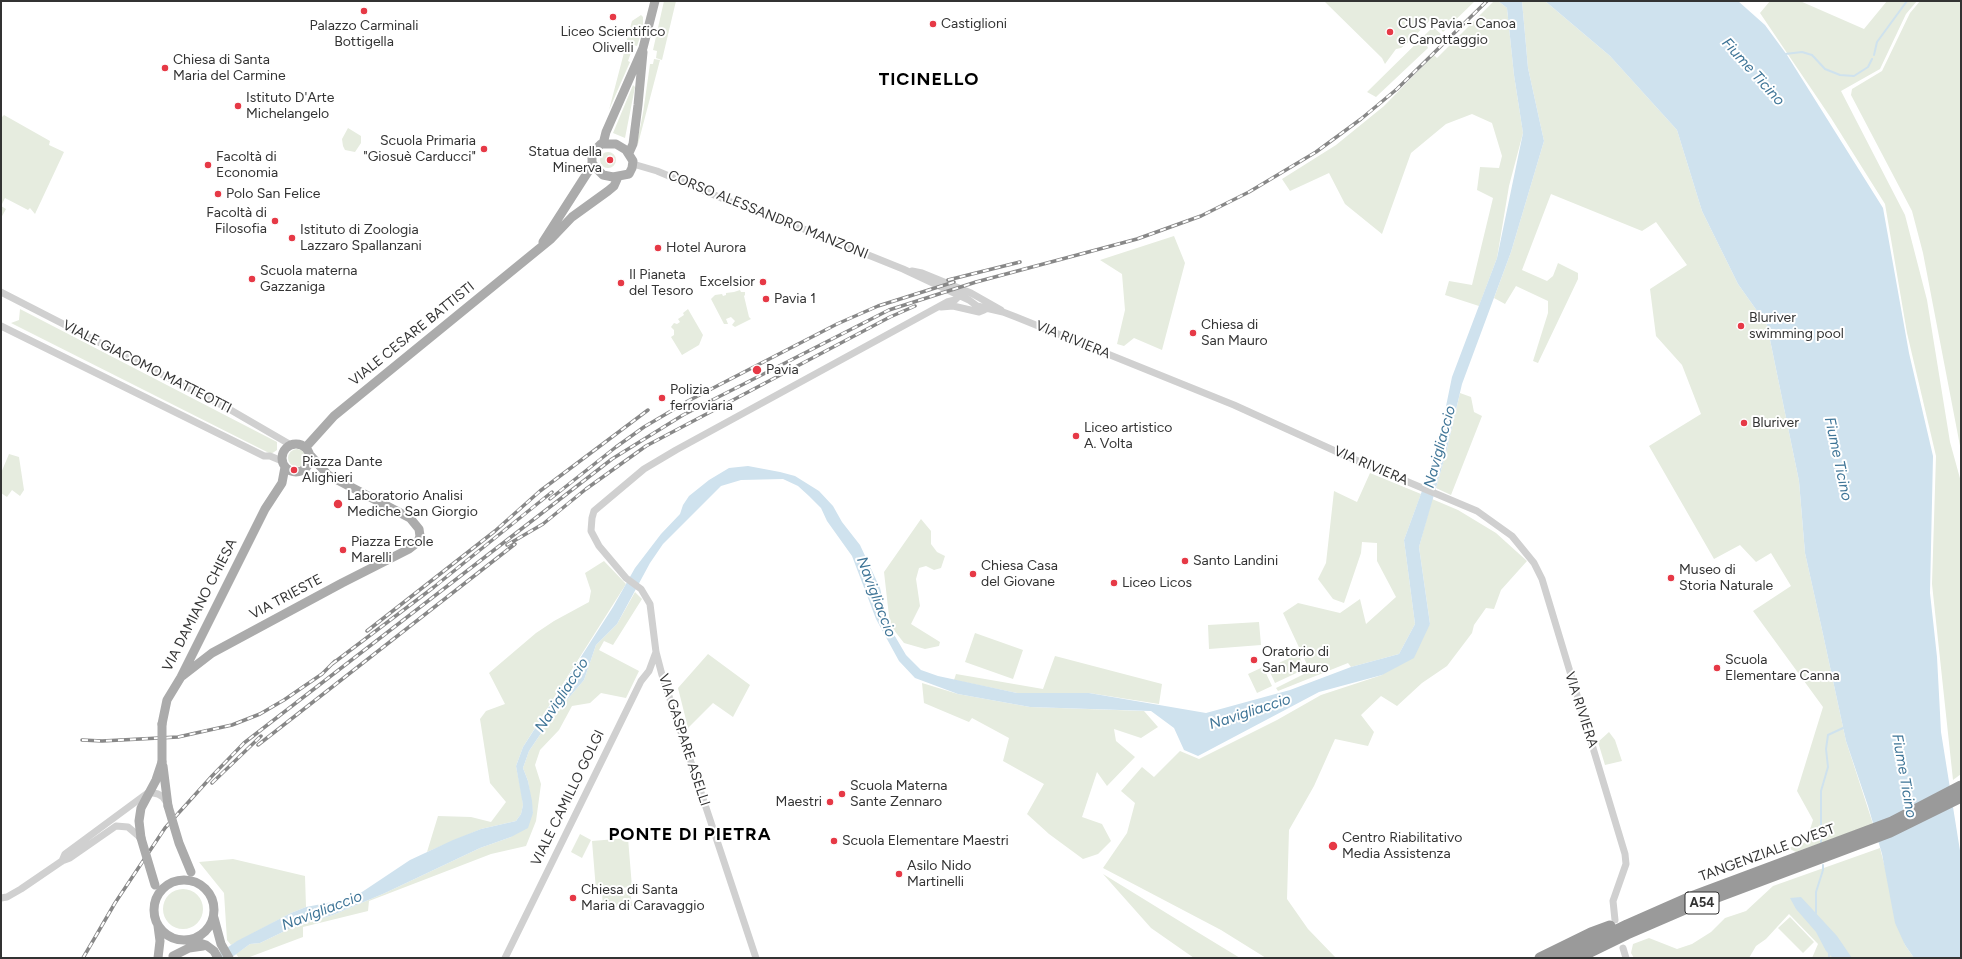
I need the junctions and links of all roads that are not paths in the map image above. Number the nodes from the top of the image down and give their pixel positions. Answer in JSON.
{"nodes":[{"id":1,"x":655,"y":1,"type":"edge"},
{"id":2,"x":643,"y":48,"type":"junction"},
{"id":3,"x":604,"y":144,"type":"junction"},
{"id":4,"x":629,"y":153,"type":"junction"},
{"id":5,"x":593,"y":164,"type":"junction"},
{"id":6,"x":633,"y":164,"type":"junction"},
{"id":7,"x":618,"y":177,"type":"junction"},
{"id":8,"x":540,"y":247,"type":"junction"},
{"id":9,"x":903,"y":269,"type":"junction"},
{"id":10,"x":1,"y":292,"type":"edge"},
{"id":11,"x":970,"y":296,"type":"junction"},
{"id":12,"x":955,"y":300,"type":"junction"},
{"id":13,"x":985,"y":300,"type":"junction"},
{"id":14,"x":986,"y":309,"type":"junction"},
{"id":15,"x":1003,"y":312,"type":"junction"},
{"id":16,"x":1,"y":326,"type":"edge"},
{"id":17,"x":291,"y":445,"type":"junction"},
{"id":18,"x":306,"y":447,"type":"junction"},
{"id":19,"x":311,"y":456,"type":"junction"},
{"id":20,"x":284,"y":464,"type":"junction"},
{"id":21,"x":199,"y":639,"type":"junction"},
{"id":22,"x":656,"y":652,"type":"junction"},
{"id":23,"x":212,"y":653,"type":"junction"},
{"id":24,"x":182,"y":677,"type":"junction"},
{"id":25,"x":162,"y":762,"type":"junction"},
{"id":26,"x":1961,"y":786,"type":"edge"},
{"id":27,"x":149,"y":792,"type":"junction"},
{"id":28,"x":1961,"y":797,"type":"edge"},
{"id":29,"x":168,"y":806,"type":"junction"},
{"id":30,"x":141,"y":838,"type":"junction"},
{"id":31,"x":1827,"y":851,"type":"junction"},
{"id":32,"x":62,"y":861,"type":"junction"},
{"id":33,"x":198,"y":883,"type":"junction"},
{"id":34,"x":158,"y":894,"type":"junction"},
{"id":35,"x":1,"y":898,"type":"edge"},
{"id":36,"x":1685,"y":904,"type":"junction"},
{"id":37,"x":214,"y":918,"type":"junction"},
{"id":38,"x":1615,"y":920,"type":"dead end"},
{"id":39,"x":158,"y":925,"type":"junction"},
{"id":40,"x":188,"y":940,"type":"junction"},
{"id":41,"x":206,"y":945,"type":"junction"},
{"id":42,"x":1623,"y":948,"type":"dead end"},
{"id":43,"x":216,"y":954,"type":"edge"},
{"id":44,"x":172,"y":957,"type":"edge"},
{"id":45,"x":158,"y":958,"type":"edge"},
{"id":46,"x":229,"y":958,"type":"edge"},
{"id":47,"x":505,"y":958,"type":"edge"},
{"id":48,"x":756,"y":958,"type":"edge"},
{"id":49,"x":1540,"y":958,"type":"edge"},
{"id":50,"x":1560,"y":958,"type":"edge"},
{"id":51,"x":1578,"y":958,"type":"edge"},
{"id":52,"x":1594,"y":958,"type":"edge"},
{"id":53,"x":1626,"y":958,"type":"edge"}],
"edges":[{"from":1,"to":2,"type":"main road"},
{"from":2,"to":3,"type":"main road"},
{"from":2,"to":4,"type":"main road"},
{"from":3,"to":4,"type":"main road"},
{"from":3,"to":5,"type":"main road"},
{"from":4,"to":6,"type":"main road"},
{"from":5,"to":7,"type":"main road"},
{"from":5,"to":8,"type":"main road","name":"VIALE CESARE BATTISTI"},
{"from":6,"to":7,"type":"main road"},
{"from":6,"to":9,"type":"street","name":"CORSO ALESSANDRO MANZONI"},
{"from":7,"to":8,"type":"main road","name":"VIALE CESARE BATTISTI"},
{"from":8,"to":18,"type":"main road","name":"VIALE CESARE BATTISTI"},
{"from":9,"to":11,"type":"street","name":"CORSO ALESSANDRO MANZONI"},
{"from":9,"to":12,"type":"street","name":"CORSO ALESSANDRO MANZONI"},
{"from":10,"to":17,"type":"street","name":"VIALE GIACOMO MATTEOTTI"},
{"from":11,"to":12,"type":"street","name":"VIA RIVIERA"},
{"from":11,"to":13,"type":"street","name":"VIA RIVIERA"},
{"from":11,"to":14,"type":"street","name":"VIA RIVIERA"},
{"from":12,"to":14,"type":"street","name":"VIA RIVIERA"},
{"from":12,"to":22,"type":"street","name":"VIA GASPARE ASELLI"},
{"from":13,"to":14,"type":"street"},
{"from":13,"to":15,"type":"street","name":"VIA RIVIERA"},
{"from":14,"to":15,"type":"street","name":"VIA RIVIERA"},
{"from":15,"to":38,"type":"street","name":"VIA RIVIERA"},
{"from":16,"to":20,"type":"street","name":"VIALE GIACOMO MATTEOTTI"},
{"from":17,"to":18,"type":"main road"},
{"from":17,"to":20,"type":"main road"},
{"from":18,"to":19,"type":"main road"},
{"from":19,"to":20,"type":"main road"},
{"from":19,"to":23,"type":"main road","name":"VIA TRIESTE"},
{"from":20,"to":21,"type":"main road","name":"VIA DAMIANO CHIESA"},
{"from":21,"to":23,"type":"main road"},
{"from":21,"to":24,"type":"main road","name":"VIA DAMIANO CHIESA"},
{"from":22,"to":47,"type":"street","name":"VIALE CAMILLO GOLGI"},
{"from":22,"to":48,"type":"street","name":"VIA GASPARE ASELLI"},
{"from":23,"to":24,"type":"main road","name":"VIA TRIESTE"},
{"from":24,"to":25,"type":"main road","name":"VIA DAMIANO CHIESA","bridge":true},
{"from":25,"to":27,"type":"main road","name":"VIA DAMIANO CHIESA"},
{"from":25,"to":29,"type":"main road","name":"VIA DAMIANO CHIESA"},
{"from":26,"to":31,"type":"highway","name":"TANGENZIALE OVEST","number":"A54"},
{"from":27,"to":29,"type":"street"},
{"from":27,"to":30,"type":"main road","name":"VIA DAMIANO CHIESA"},
{"from":27,"to":32,"type":"street"},
{"from":28,"to":31,"type":"highway","name":"TANGENZIALE OVEST","number":"A54"},
{"from":29,"to":33,"type":"main road","name":"VIA DAMIANO CHIESA","bridge":true},
{"from":30,"to":32,"type":"street"},
{"from":30,"to":34,"type":"main road","name":"VIA DAMIANO CHIESA","bridge":true},
{"from":31,"to":36,"type":"highway","name":"TANGENZIALE OVEST","number":"A54"},
{"from":32,"to":35,"type":"street"},
{"from":33,"to":34,"type":"main road"},
{"from":33,"to":37,"type":"main road"},
{"from":34,"to":39,"type":"main road"},
{"from":36,"to":49,"type":"highway"},
{"from":36,"to":50,"type":"highway","name":"TANGENZIALE OVEST","number":"A54"},
{"from":36,"to":51,"type":"highway","name":"TANGENZIALE OVEST","number":"A54"},
{"from":36,"to":52,"type":"highway"},
{"from":37,"to":40,"type":"main road"},
{"from":37,"to":46,"type":"main road"},
{"from":39,"to":40,"type":"main road"},
{"from":39,"to":45,"type":"main road"},
{"from":40,"to":41,"type":"main road"},
{"from":40,"to":44,"type":"main road"},
{"from":41,"to":43,"type":"main road"},
{"from":41,"to":44,"type":"main road"},
{"from":42,"to":53,"type":"street"}]}
